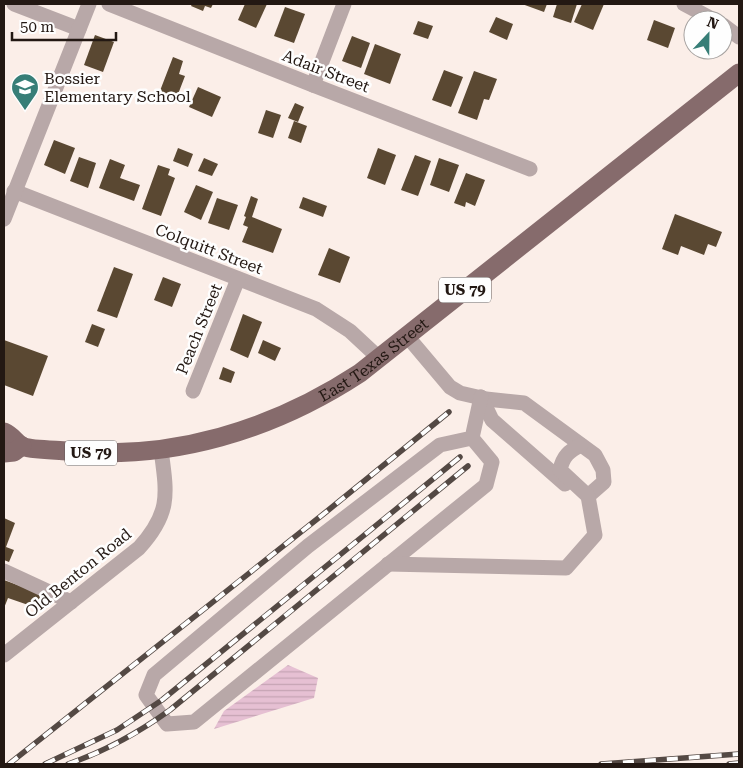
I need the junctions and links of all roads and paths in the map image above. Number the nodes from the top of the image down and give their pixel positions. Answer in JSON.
{"nodes":[{"id":1,"x":14,"y":4,"type":"edge"},
{"id":2,"x":89,"y":4,"type":"edge"},
{"id":3,"x":109,"y":4,"type":"edge"},
{"id":4,"x":344,"y":4,"type":"edge"},
{"id":5,"x":684,"y":4,"type":"edge"},
{"id":6,"x":44,"y":9,"type":"edge"},
{"id":7,"x":695,"y":10,"type":"edge"},
{"id":8,"x":79,"y":29,"type":"junction"},
{"id":9,"x":739,"y":73,"type":"edge"},
{"id":10,"x":313,"y":85,"type":"junction"},
{"id":11,"x":530,"y":169,"type":"dead end"},
{"id":12,"x":14,"y":191,"type":"junction"},
{"id":13,"x":4,"y":218,"type":"edge"},
{"id":14,"x":238,"y":279,"type":"junction"},
{"id":15,"x":407,"y":336,"type":"junction"},
{"id":16,"x":379,"y":358,"type":"junction"},
{"id":17,"x":193,"y":391,"type":"dead end"},
{"id":18,"x":481,"y":397,"type":"junction"},
{"id":19,"x":4,"y":432,"type":"edge"},
{"id":20,"x":472,"y":438,"type":"junction"},
{"id":21,"x":581,"y":445,"type":"junction"},
{"id":22,"x":22,"y":446,"type":"junction"},
{"id":23,"x":161,"y":450,"type":"junction"},
{"id":24,"x":4,"y":453,"type":"edge"},
{"id":25,"x":588,"y":496,"type":"junction"},
{"id":26,"x":388,"y":564,"type":"junction"},
{"id":27,"x":4,"y":571,"type":"edge"},
{"id":28,"x":71,"y":602,"type":"junction"},
{"id":29,"x":4,"y":655,"type":"edge"}],
"edges":[{"from":1,"to":6,"type":"street"},
{"from":2,"to":8,"type":"street"},
{"from":3,"to":10,"type":"street","name":"Adair Street"},
{"from":4,"to":10,"type":"street"},
{"from":5,"to":7,"type":"street"},
{"from":6,"to":8,"type":"street"},
{"from":8,"to":12,"type":"street"},
{"from":9,"to":15,"type":"main road","name":"East Texas Street","number":"US 79"},
{"from":10,"to":11,"type":"street","name":"Adair Street"},
{"from":12,"to":13,"type":"street"},
{"from":12,"to":14,"type":"street","name":"Colquitt Street"},
{"from":14,"to":16,"type":"street","name":"Colquitt Street"},
{"from":14,"to":17,"type":"street","name":"Peach Street"},
{"from":15,"to":16,"type":"main road","name":"East Texas Street","number":"US 79"},
{"from":15,"to":18,"type":"street"},
{"from":16,"to":23,"type":"main road","name":"East Texas Street","number":"US 79"},
{"from":18,"to":20,"type":"street"},
{"from":18,"to":21,"type":"street"},
{"from":18,"to":25,"type":"street"},
{"from":19,"to":22,"type":"main road"},
{"from":20,"to":26,"type":"street"},
{"from":20,"to":26,"type":"street"},
{"from":21,"to":25,"type":"street"},
{"from":21,"to":25,"type":"street"},
{"from":22,"to":23,"type":"main road","name":"East Texas Street","number":"US 79"},
{"from":22,"to":24,"type":"main road","name":"East Texas Street"},
{"from":23,"to":28,"type":"street","name":"Old Benton Road"},
{"from":25,"to":26,"type":"street"},
{"from":27,"to":28,"type":"street"},
{"from":28,"to":29,"type":"street","name":"Old Benton Road"}]}
